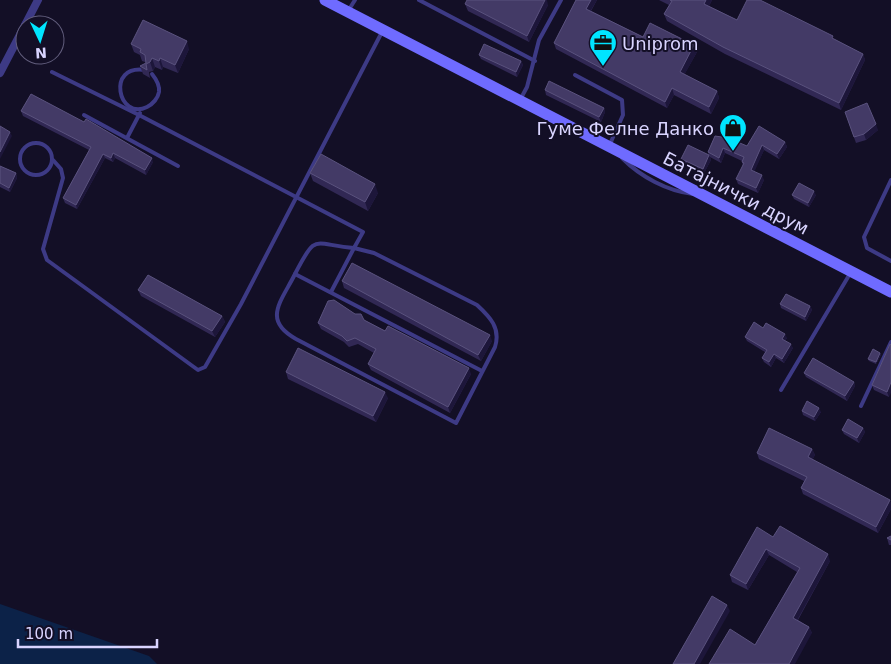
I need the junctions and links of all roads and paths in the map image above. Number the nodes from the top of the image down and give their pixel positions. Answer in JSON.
{"nodes":[{"id":1,"x":38,"y":0,"type":"edge"},
{"id":2,"x":325,"y":0,"type":"edge"},
{"id":3,"x":355,"y":0,"type":"edge"},
{"id":4,"x":419,"y":0,"type":"edge"},
{"id":5,"x":560,"y":0,"type":"edge"},
{"id":6,"x":347,"y":12,"type":"junction"},
{"id":7,"x":30,"y":15,"type":"edge"},
{"id":8,"x":383,"y":30,"type":"junction"},
{"id":9,"x":15,"y":44,"type":"edge"},
{"id":10,"x":535,"y":62,"type":"junction"},
{"id":11,"x":145,"y":70,"type":"edge"},
{"id":12,"x":52,"y":72,"type":"dead end"},
{"id":13,"x":0,"y":73,"type":"edge"},
{"id":14,"x":152,"y":74,"type":"dead end"},
{"id":15,"x":575,"y":75,"type":"dead end"},
{"id":16,"x":520,"y":100,"type":"junction"},
{"id":17,"x":140,"y":108,"type":"junction"},
{"id":18,"x":84,"y":115,"type":"dead end"},
{"id":19,"x":140,"y":115,"type":"junction"},
{"id":20,"x":127,"y":138,"type":"junction"},
{"id":21,"x":610,"y":147,"type":"junction"},
{"id":22,"x":52,"y":160,"type":"junction"},
{"id":23,"x":178,"y":166,"type":"dead end"},
{"id":24,"x":891,"y":180,"type":"edge"},
{"id":25,"x":296,"y":196,"type":"junction"},
{"id":26,"x":354,"y":248,"type":"junction"},
{"id":27,"x":891,"y":261,"type":"edge"},
{"id":28,"x":850,"y":272,"type":"junction"},
{"id":29,"x":294,"y":274,"type":"junction"},
{"id":30,"x":330,"y":292,"type":"junction"},
{"id":31,"x":891,"y":292,"type":"edge"},
{"id":32,"x":891,"y":342,"type":"edge"},
{"id":33,"x":482,"y":371,"type":"junction"},
{"id":34,"x":781,"y":390,"type":"dead end"},
{"id":35,"x":861,"y":406,"type":"dead end"}],
"edges":[{"from":1,"to":7,"type":"street"},
{"from":2,"to":6,"type":"main road","name":"Батајнички друм"},
{"from":3,"to":6,"type":"lane"},
{"from":4,"to":10,"type":"lane"},
{"from":5,"to":10,"type":"lane"},
{"from":6,"to":8,"type":"main road","name":"Батајнички друм"},
{"from":8,"to":16,"type":"main road","name":"Батајнички друм"},
{"from":8,"to":25,"type":"lane"},
{"from":9,"to":13,"type":"street"},
{"from":10,"to":16,"type":"lane"},
{"from":11,"to":17,"type":"lane"},
{"from":12,"to":19,"type":"lane"},
{"from":14,"to":17,"type":"lane"},
{"from":15,"to":21,"type":"lane"},
{"from":16,"to":21,"type":"main road","name":"Батајнички друм"},
{"from":17,"to":19,"type":"lane"},
{"from":18,"to":20,"type":"lane"},
{"from":19,"to":20,"type":"lane"},
{"from":19,"to":25,"type":"lane"},
{"from":20,"to":23,"type":"lane"},
{"from":21,"to":28,"type":"main road","name":"Батајнички друм"},
{"from":22,"to":22,"type":"lane"},
{"from":22,"to":25,"type":"lane"},
{"from":24,"to":27,"type":"lane"},
{"from":25,"to":26,"type":"lane"},
{"from":26,"to":29,"type":"lane"},
{"from":26,"to":30,"type":"lane"},
{"from":26,"to":33,"type":"lane"},
{"from":28,"to":31,"type":"main road","name":"Батајнички друм"},
{"from":28,"to":34,"type":"lane"},
{"from":29,"to":30,"type":"lane"},
{"from":29,"to":33,"type":"lane"},
{"from":30,"to":33,"type":"lane"},
{"from":32,"to":35,"type":"lane"}]}
